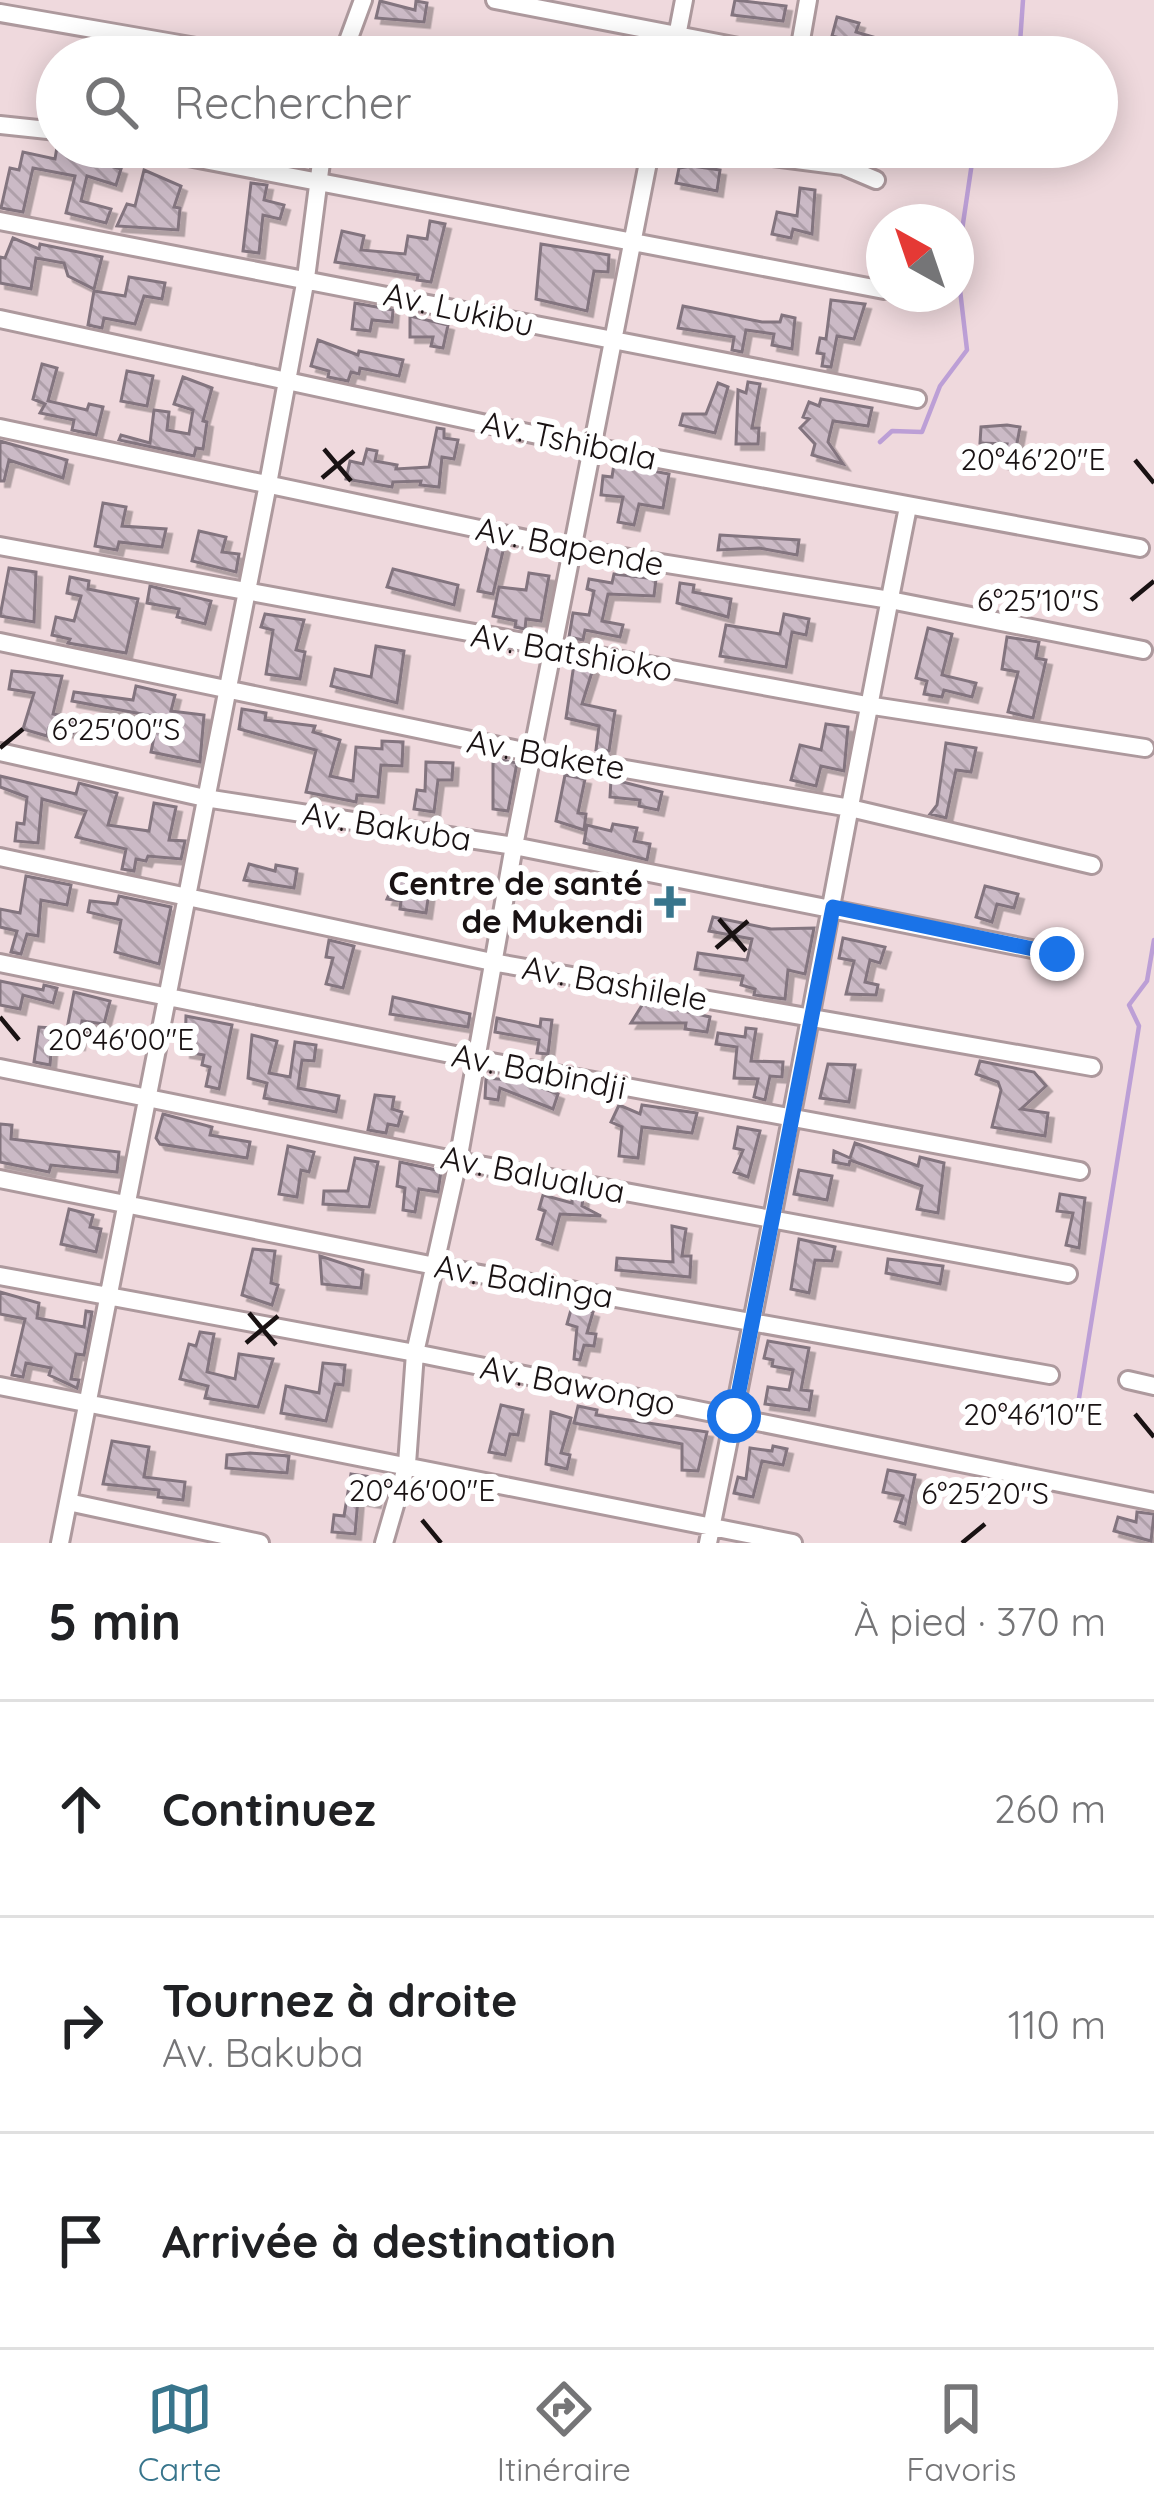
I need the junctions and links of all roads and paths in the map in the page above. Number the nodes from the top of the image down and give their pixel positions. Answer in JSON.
{"nodes":[{"id":1,"x":362,"y":0,"type":"edge"},
{"id":2,"x":495,"y":0,"type":"edge"},
{"id":3,"x":684,"y":0,"type":"edge"},
{"id":4,"x":808,"y":0,"type":"edge"},
{"id":5,"x":0,"y":13,"type":"edge"},
{"id":6,"x":133,"y":36,"type":"edge"},
{"id":7,"x":349,"y":36,"type":"edge"},
{"id":8,"x":678,"y":36,"type":"joint"},
{"id":9,"x":799,"y":36,"type":"edge"},
{"id":10,"x":0,"y":125,"type":"edge"},
{"id":11,"x":36,"y":129,"type":"edge"},
{"id":12,"x":245,"y":168,"type":"edge"},
{"id":13,"x":319,"y":168,"type":"edge"},
{"id":14,"x":647,"y":168,"type":"edge"},
{"id":15,"x":860,"y":168,"type":"edge"},
{"id":16,"x":876,"y":180,"type":"dead end"},
{"id":17,"x":317,"y":182,"type":"junction"},
{"id":18,"x":0,"y":221,"type":"edge"},
{"id":19,"x":632,"y":241,"type":"junction"},
{"id":20,"x":307,"y":278,"type":"junction"},
{"id":21,"x":866,"y":286,"type":"edge"},
{"id":22,"x":0,"y":320,"type":"edge"},
{"id":23,"x":614,"y":340,"type":"junction"},
{"id":24,"x":286,"y":378,"type":"junction"},
{"id":25,"x":917,"y":399,"type":"dead end"},
{"id":26,"x":0,"y":428,"type":"edge"},
{"id":27,"x":593,"y":447,"type":"junction"},
{"id":28,"x":268,"y":484,"type":"junction"},
{"id":29,"x":908,"y":507,"type":"junction"},
{"id":30,"x":0,"y":546,"type":"edge"},
{"id":31,"x":1140,"y":548,"type":"dead end"},
{"id":32,"x":574,"y":549,"type":"junction"},
{"id":33,"x":245,"y":591,"type":"junction"},
{"id":34,"x":890,"y":600,"type":"junction"},
{"id":35,"x":0,"y":642,"type":"edge"},
{"id":36,"x":554,"y":649,"type":"junction"},
{"id":37,"x":1143,"y":650,"type":"dead end"},
{"id":38,"x":223,"y":691,"type":"junction"},
{"id":39,"x":866,"y":705,"type":"junction"},
{"id":40,"x":1145,"y":748,"type":"dead end"},
{"id":41,"x":0,"y":752,"type":"edge"},
{"id":42,"x":533,"y":753,"type":"junction"},
{"id":43,"x":205,"y":798,"type":"junction"},
{"id":44,"x":850,"y":808,"type":"junction"},
{"id":45,"x":514,"y":845,"type":"junction"},
{"id":46,"x":0,"y":857,"type":"edge"},
{"id":47,"x":1092,"y":865,"type":"dead end"},
{"id":48,"x":187,"y":896,"type":"junction"},
{"id":49,"x":833,"y":907,"type":"junction"},
{"id":50,"x":1057,"y":954,"type":"dead end"},
{"id":51,"x":492,"y":962,"type":"junction"},
{"id":52,"x":0,"y":963,"type":"edge"},
{"id":53,"x":167,"y":996,"type":"junction"},
{"id":54,"x":814,"y":1018,"type":"junction"},
{"id":55,"x":476,"y":1059,"type":"junction"},
{"id":56,"x":1092,"y":1067,"type":"dead end"},
{"id":57,"x":0,"y":1068,"type":"edge"},
{"id":58,"x":146,"y":1097,"type":"junction"},
{"id":59,"x":795,"y":1118,"type":"junction"},
{"id":60,"x":458,"y":1160,"type":"junction"},
{"id":61,"x":1080,"y":1171,"type":"dead end"},
{"id":62,"x":0,"y":1179,"type":"edge"},
{"id":63,"x":128,"y":1204,"type":"junction"},
{"id":64,"x":772,"y":1218,"type":"junction"},
{"id":65,"x":436,"y":1266,"type":"junction"},
{"id":66,"x":1068,"y":1274,"type":"dead end"},
{"id":67,"x":0,"y":1276,"type":"edge"},
{"id":68,"x":109,"y":1296,"type":"junction"},
{"id":69,"x":754,"y":1319,"type":"junction"},
{"id":70,"x":415,"y":1353,"type":"junction"},
{"id":71,"x":1050,"y":1375,"type":"dead end"},
{"id":72,"x":1128,"y":1380,"type":"dead end"},
{"id":73,"x":0,"y":1386,"type":"edge"},
{"id":74,"x":1154,"y":1386,"type":"edge"},
{"id":75,"x":88,"y":1405,"type":"junction"},
{"id":76,"x":734,"y":1416,"type":"junction"},
{"id":77,"x":406,"y":1464,"type":"junction"},
{"id":78,"x":68,"y":1502,"type":"junction"},
{"id":79,"x":1154,"y":1502,"type":"edge"},
{"id":80,"x":710,"y":1536,"type":"edge"},
{"id":81,"x":60,"y":1543,"type":"edge"},
{"id":82,"x":260,"y":1543,"type":"edge"},
{"id":83,"x":384,"y":1543,"type":"edge"},
{"id":84,"x":793,"y":1543,"type":"edge"}],
"edges":[{"from":1,"to":7,"type":"street"},
{"from":2,"to":8,"type":"street"},
{"from":3,"to":8,"type":"street"},
{"from":4,"to":9,"type":"street"},
{"from":5,"to":6,"type":"street"},
{"from":10,"to":11,"type":"street"},
{"from":12,"to":17,"type":"street"},
{"from":13,"to":17,"type":"street"},
{"from":14,"to":19,"type":"street"},
{"from":15,"to":16,"type":"street"},
{"from":17,"to":19,"type":"street"},
{"from":17,"to":20,"type":"street"},
{"from":18,"to":20,"type":"street","name":"Av. Lukibu"},
{"from":19,"to":21,"type":"street"},
{"from":19,"to":23,"type":"street"},
{"from":20,"to":23,"type":"street","name":"Av. Lukibu"},
{"from":20,"to":24,"type":"street"},
{"from":22,"to":24,"type":"street","name":"Av. Tshibala"},
{"from":23,"to":25,"type":"street","name":"Av. Lukibu"},
{"from":23,"to":27,"type":"street"},
{"from":24,"to":27,"type":"street","name":"Av. Tshibala"},
{"from":24,"to":28,"type":"street"},
{"from":26,"to":28,"type":"street","name":"Av. Bapende"},
{"from":27,"to":29,"type":"street","name":"Av. Tshibala"},
{"from":27,"to":32,"type":"street"},
{"from":28,"to":32,"type":"street","name":"Av. Bapende"},
{"from":28,"to":33,"type":"street"},
{"from":29,"to":31,"type":"street","name":"Av. Tshibala"},
{"from":29,"to":34,"type":"street"},
{"from":30,"to":33,"type":"street","name":"Av. Batshioko"},
{"from":32,"to":34,"type":"street","name":"Av. Bapende"},
{"from":32,"to":36,"type":"street"},
{"from":33,"to":36,"type":"street","name":"Av. Batshioko"},
{"from":33,"to":38,"type":"street"},
{"from":34,"to":37,"type":"street","name":"Av. Bapende"},
{"from":34,"to":39,"type":"street"},
{"from":35,"to":38,"type":"street","name":"Av. Bakete"},
{"from":36,"to":39,"type":"street","name":"Av. Batshioko"},
{"from":36,"to":42,"type":"street"},
{"from":38,"to":42,"type":"street","name":"Av. Bakete"},
{"from":38,"to":43,"type":"street"},
{"from":39,"to":40,"type":"street","name":"Av. Batshioko"},
{"from":39,"to":44,"type":"street"},
{"from":41,"to":43,"type":"street","name":"Av. Bakuba"},
{"from":42,"to":44,"type":"street","name":"Av. Bakete"},
{"from":42,"to":45,"type":"street"},
{"from":43,"to":45,"type":"street","name":"Av. Bakuba"},
{"from":43,"to":48,"type":"street"},
{"from":44,"to":47,"type":"street","name":"Av. Bakete"},
{"from":44,"to":49,"type":"street"},
{"from":45,"to":49,"type":"street","name":"Av. Bakuba"},
{"from":45,"to":51,"type":"street"},
{"from":46,"to":48,"type":"street","name":"Av. Bashilele"},
{"from":48,"to":51,"type":"street","name":"Av. Bashilele"},
{"from":48,"to":53,"type":"street"},
{"from":49,"to":50,"type":"street","name":"Av. Bakuba"},
{"from":49,"to":54,"type":"street"},
{"from":51,"to":54,"type":"street","name":"Av. Bashilele"},
{"from":51,"to":55,"type":"street"},
{"from":52,"to":53,"type":"street","name":"Av. Babindji"},
{"from":53,"to":55,"type":"street","name":"Av. Babindji"},
{"from":53,"to":58,"type":"street"},
{"from":54,"to":56,"type":"street","name":"Av. Bashilele"},
{"from":54,"to":59,"type":"street"},
{"from":55,"to":59,"type":"street","name":"Av. Babindji"},
{"from":55,"to":60,"type":"street"},
{"from":57,"to":58,"type":"street","name":"Av. Balualua"},
{"from":58,"to":60,"type":"street","name":"Av. Balualua"},
{"from":58,"to":63,"type":"street"},
{"from":59,"to":61,"type":"street","name":"Av. Babindji"},
{"from":59,"to":64,"type":"street"},
{"from":60,"to":64,"type":"street","name":"Av. Balualua"},
{"from":60,"to":65,"type":"street"},
{"from":62,"to":63,"type":"street","name":"Av. Badinga"},
{"from":63,"to":65,"type":"street","name":"Av. Badinga"},
{"from":63,"to":68,"type":"street"},
{"from":64,"to":66,"type":"street","name":"Av. Balualua"},
{"from":64,"to":69,"type":"street"},
{"from":65,"to":69,"type":"street","name":"Av. Badinga"},
{"from":65,"to":70,"type":"street"},
{"from":67,"to":68,"type":"street","name":"Av. Bawongo"},
{"from":68,"to":70,"type":"street","name":"Av. Bawongo"},
{"from":68,"to":75,"type":"street"},
{"from":69,"to":71,"type":"street","name":"Av. Badinga"},
{"from":69,"to":76,"type":"street"},
{"from":70,"to":76,"type":"street","name":"Av. Bawongo"},
{"from":70,"to":77,"type":"street"},
{"from":72,"to":74,"type":"street"},
{"from":73,"to":75,"type":"street"},
{"from":75,"to":77,"type":"street"},
{"from":75,"to":78,"type":"street"},
{"from":76,"to":79,"type":"street","name":"Av. Bawongo"},
{"from":76,"to":80,"type":"street"},
{"from":77,"to":80,"type":"street"},
{"from":77,"to":83,"type":"street"},
{"from":78,"to":81,"type":"street"},
{"from":78,"to":82,"type":"street"},
{"from":80,"to":84,"type":"street"}]}
